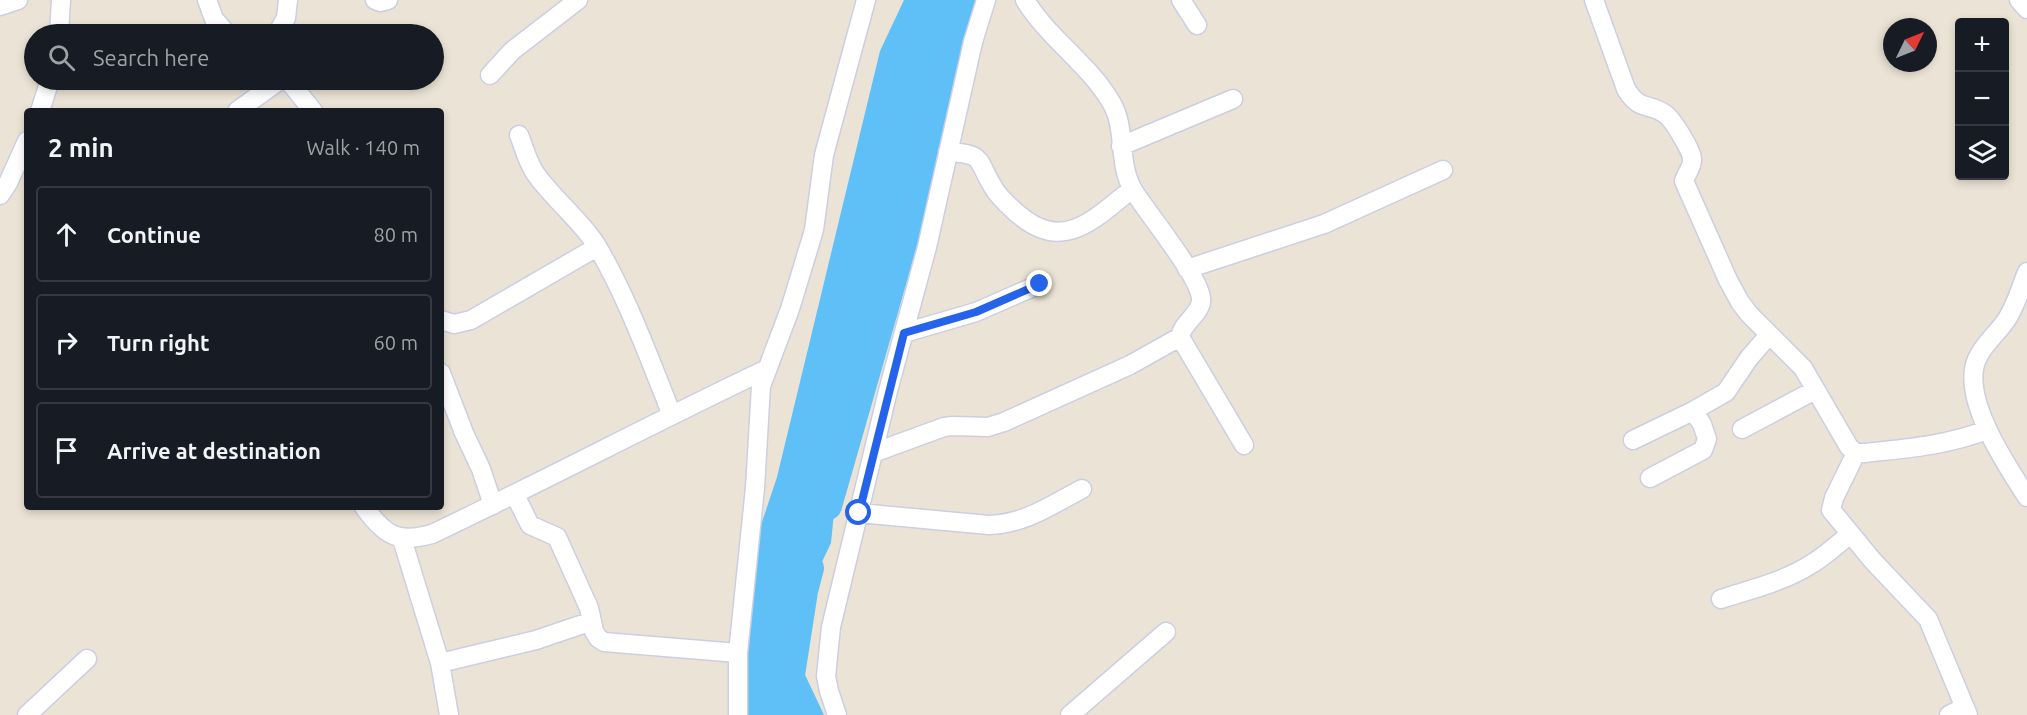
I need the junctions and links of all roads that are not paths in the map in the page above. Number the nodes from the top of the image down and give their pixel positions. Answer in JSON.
{"nodes":[{"id":1,"x":18,"y":0,"type":"edge"},
{"id":2,"x":62,"y":0,"type":"edge"},
{"id":3,"x":207,"y":0,"type":"edge"},
{"id":4,"x":288,"y":0,"type":"edge"},
{"id":5,"x":375,"y":0,"type":"edge"},
{"id":6,"x":388,"y":0,"type":"edge"},
{"id":7,"x":866,"y":0,"type":"edge"},
{"id":8,"x":986,"y":0,"type":"edge"},
{"id":9,"x":1025,"y":0,"type":"edge"},
{"id":10,"x":1182,"y":0,"type":"edge"},
{"id":11,"x":1594,"y":0,"type":"edge"},
{"id":12,"x":2019,"y":0,"type":"edge"},
{"id":13,"x":573,"y":2,"type":"edge"},
{"id":14,"x":0,"y":6,"type":"edge"},
{"id":15,"x":2027,"y":9,"type":"edge"},
{"id":16,"x":60,"y":24,"type":"edge"},
{"id":17,"x":218,"y":24,"type":"edge"},
{"id":18,"x":282,"y":24,"type":"edge"},
{"id":19,"x":1197,"y":25,"type":"dead end"},
{"id":20,"x":490,"y":75,"type":"dead end"},
{"id":21,"x":47,"y":90,"type":"edge"},
{"id":22,"x":266,"y":90,"type":"edge"},
{"id":23,"x":294,"y":90,"type":"edge"},
{"id":24,"x":1233,"y":99,"type":"dead end"},
{"id":25,"x":41,"y":108,"type":"edge"},
{"id":26,"x":241,"y":108,"type":"edge"},
{"id":27,"x":306,"y":108,"type":"edge"},
{"id":28,"x":519,"y":135,"type":"dead end"},
{"id":29,"x":1121,"y":146,"type":"junction"},
{"id":30,"x":24,"y":148,"type":"edge"},
{"id":31,"x":948,"y":152,"type":"junction"},
{"id":32,"x":1443,"y":170,"type":"dead end"},
{"id":33,"x":1132,"y":189,"type":"junction"},
{"id":34,"x":0,"y":195,"type":"edge"},
{"id":35,"x":597,"y":247,"type":"junction"},
{"id":36,"x":1187,"y":269,"type":"junction"},
{"id":37,"x":2027,"y":272,"type":"edge"},
{"id":38,"x":1040,"y":284,"type":"dead end"},
{"id":39,"x":444,"y":321,"type":"edge"},
{"id":40,"x":904,"y":333,"type":"junction"},
{"id":41,"x":1769,"y":335,"type":"junction"},
{"id":42,"x":1180,"y":337,"type":"junction"},
{"id":43,"x":765,"y":370,"type":"junction"},
{"id":44,"x":444,"y":386,"type":"edge"},
{"id":45,"x":1815,"y":390,"type":"junction"},
{"id":46,"x":1693,"y":411,"type":"junction"},
{"id":47,"x":672,"y":414,"type":"junction"},
{"id":48,"x":1742,"y":429,"type":"dead end"},
{"id":49,"x":1987,"y":430,"type":"junction"},
{"id":50,"x":1633,"y":440,"type":"dead end"},
{"id":51,"x":1244,"y":445,"type":"dead end"},
{"id":52,"x":873,"y":453,"type":"junction"},
{"id":53,"x":1856,"y":453,"type":"junction"},
{"id":54,"x":1650,"y":478,"type":"dead end"},
{"id":55,"x":1082,"y":489,"type":"dead end"},
{"id":56,"x":515,"y":495,"type":"junction"},
{"id":57,"x":2027,"y":497,"type":"edge"},
{"id":58,"x":493,"y":505,"type":"junction"},
{"id":59,"x":366,"y":510,"type":"edge"},
{"id":60,"x":859,"y":513,"type":"junction"},
{"id":61,"x":1850,"y":534,"type":"junction"},
{"id":62,"x":402,"y":539,"type":"junction"},
{"id":63,"x":1721,"y":599,"type":"dead end"},
{"id":64,"x":592,"y":621,"type":"junction"},
{"id":65,"x":1166,"y":632,"type":"dead end"},
{"id":66,"x":738,"y":653,"type":"junction"},
{"id":67,"x":87,"y":659,"type":"dead end"},
{"id":68,"x":440,"y":663,"type":"junction"},
{"id":69,"x":1961,"y":712,"type":"edge"},
{"id":70,"x":27,"y":715,"type":"edge"},
{"id":71,"x":449,"y":715,"type":"edge"},
{"id":72,"x":738,"y":715,"type":"edge"},
{"id":73,"x":837,"y":715,"type":"edge"},
{"id":74,"x":1070,"y":715,"type":"edge"}],
"edges":[{"from":1,"to":14,"type":"street"},
{"from":2,"to":16,"type":"street"},
{"from":3,"to":17,"type":"street"},
{"from":4,"to":18,"type":"street"},
{"from":5,"to":6,"type":"street"},
{"from":7,"to":43,"type":"street"},
{"from":8,"to":31,"type":"street"},
{"from":9,"to":29,"type":"street"},
{"from":10,"to":19,"type":"street"},
{"from":11,"to":41,"type":"street"},
{"from":12,"to":15,"type":"street"},
{"from":13,"to":20,"type":"street"},
{"from":21,"to":25,"type":"street"},
{"from":22,"to":26,"type":"street"},
{"from":23,"to":27,"type":"street"},
{"from":24,"to":29,"type":"street"},
{"from":28,"to":35,"type":"street"},
{"from":29,"to":33,"type":"street"},
{"from":30,"to":34,"type":"street"},
{"from":31,"to":33,"type":"street"},
{"from":31,"to":40,"type":"street"},
{"from":32,"to":36,"type":"street"},
{"from":33,"to":36,"type":"street"},
{"from":35,"to":39,"type":"street"},
{"from":35,"to":47,"type":"street"},
{"from":36,"to":42,"type":"street"},
{"from":37,"to":49,"type":"street"},
{"from":38,"to":40,"type":"street"},
{"from":40,"to":52,"type":"street"},
{"from":41,"to":45,"type":"street"},
{"from":41,"to":46,"type":"street"},
{"from":42,"to":51,"type":"street"},
{"from":42,"to":52,"type":"street"},
{"from":43,"to":47,"type":"street"},
{"from":43,"to":66,"type":"street"},
{"from":44,"to":58,"type":"street"},
{"from":45,"to":48,"type":"street"},
{"from":45,"to":53,"type":"street"},
{"from":46,"to":50,"type":"street"},
{"from":46,"to":54,"type":"street"},
{"from":47,"to":56,"type":"street"},
{"from":49,"to":53,"type":"street"},
{"from":49,"to":57,"type":"street"},
{"from":52,"to":60,"type":"street"},
{"from":53,"to":61,"type":"street"},
{"from":55,"to":60,"type":"street"},
{"from":56,"to":58,"type":"street"},
{"from":56,"to":64,"type":"street"},
{"from":58,"to":62,"type":"street"},
{"from":59,"to":62,"type":"street"},
{"from":60,"to":73,"type":"street"},
{"from":61,"to":63,"type":"street"},
{"from":61,"to":69,"type":"street"},
{"from":62,"to":68,"type":"street"},
{"from":64,"to":66,"type":"street"},
{"from":64,"to":68,"type":"street"},
{"from":65,"to":74,"type":"street"},
{"from":66,"to":72,"type":"street"},
{"from":67,"to":70,"type":"street"},
{"from":68,"to":71,"type":"street"}]}
